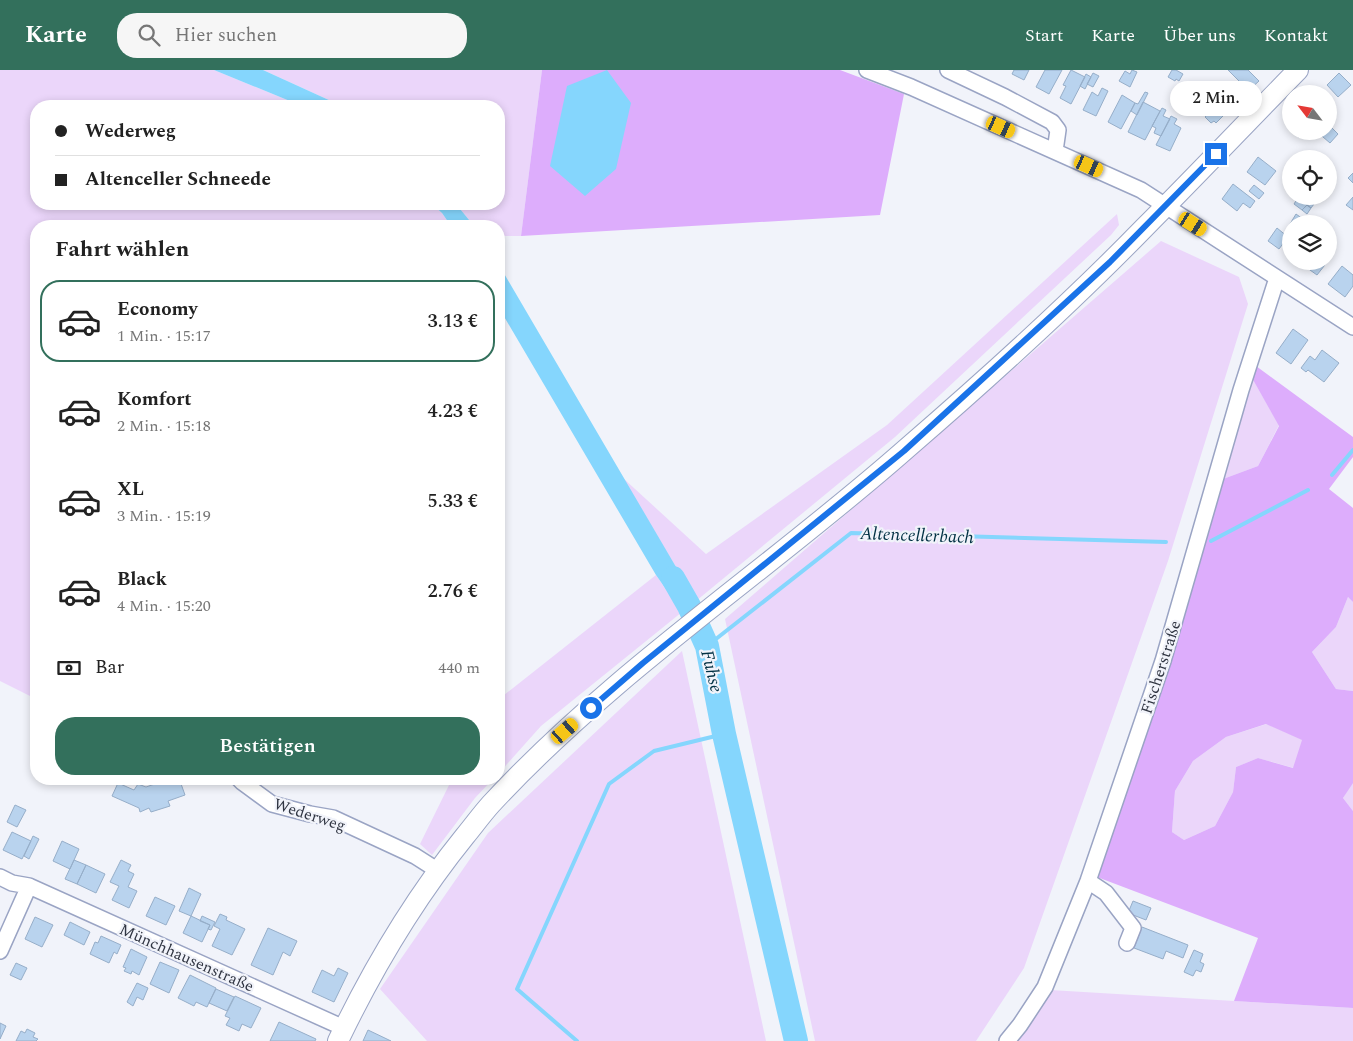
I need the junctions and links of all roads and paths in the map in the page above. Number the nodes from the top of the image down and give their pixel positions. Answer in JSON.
{"nodes":[{"id":1,"x":867,"y":70,"type":"edge"},
{"id":2,"x":948,"y":70,"type":"edge"},
{"id":3,"x":1298,"y":70,"type":"edge"},
{"id":4,"x":1055,"y":151,"type":"junction"},
{"id":5,"x":1166,"y":206,"type":"junction"},
{"id":6,"x":1277,"y":278,"type":"junction"},
{"id":7,"x":1353,"y":328,"type":"edge"},
{"id":8,"x":246,"y":785,"type":"edge"},
{"id":9,"x":437,"y":870,"type":"junction"},
{"id":10,"x":0,"y":877,"type":"edge"},
{"id":11,"x":1088,"y":881,"type":"junction"},
{"id":12,"x":29,"y":886,"type":"junction"},
{"id":13,"x":1127,"y":943,"type":"dead end"},
{"id":14,"x":0,"y":951,"type":"edge"},
{"id":15,"x":341,"y":1034,"type":"edge"},
{"id":16,"x":1007,"y":1041,"type":"edge"}],
"edges":[{"from":1,"to":4,"type":"street"},
{"from":2,"to":4,"type":"street"},
{"from":3,"to":5,"type":"main road"},
{"from":4,"to":5,"type":"street"},
{"from":5,"to":6,"type":"street"},
{"from":5,"to":9,"type":"main road"},
{"from":6,"to":7,"type":"street"},
{"from":6,"to":11,"type":"street","name":"Fischerstraße"},
{"from":8,"to":9,"type":"street","name":"Wederweg"},
{"from":9,"to":15,"type":"main road"},
{"from":10,"to":12,"type":"street","name":"Münchhausenstraße"},
{"from":11,"to":13,"type":"street"},
{"from":11,"to":16,"type":"street","name":"Fischerstraße"},
{"from":12,"to":14,"type":"street"},
{"from":12,"to":15,"type":"street","name":"Münchhausenstraße"}]}
